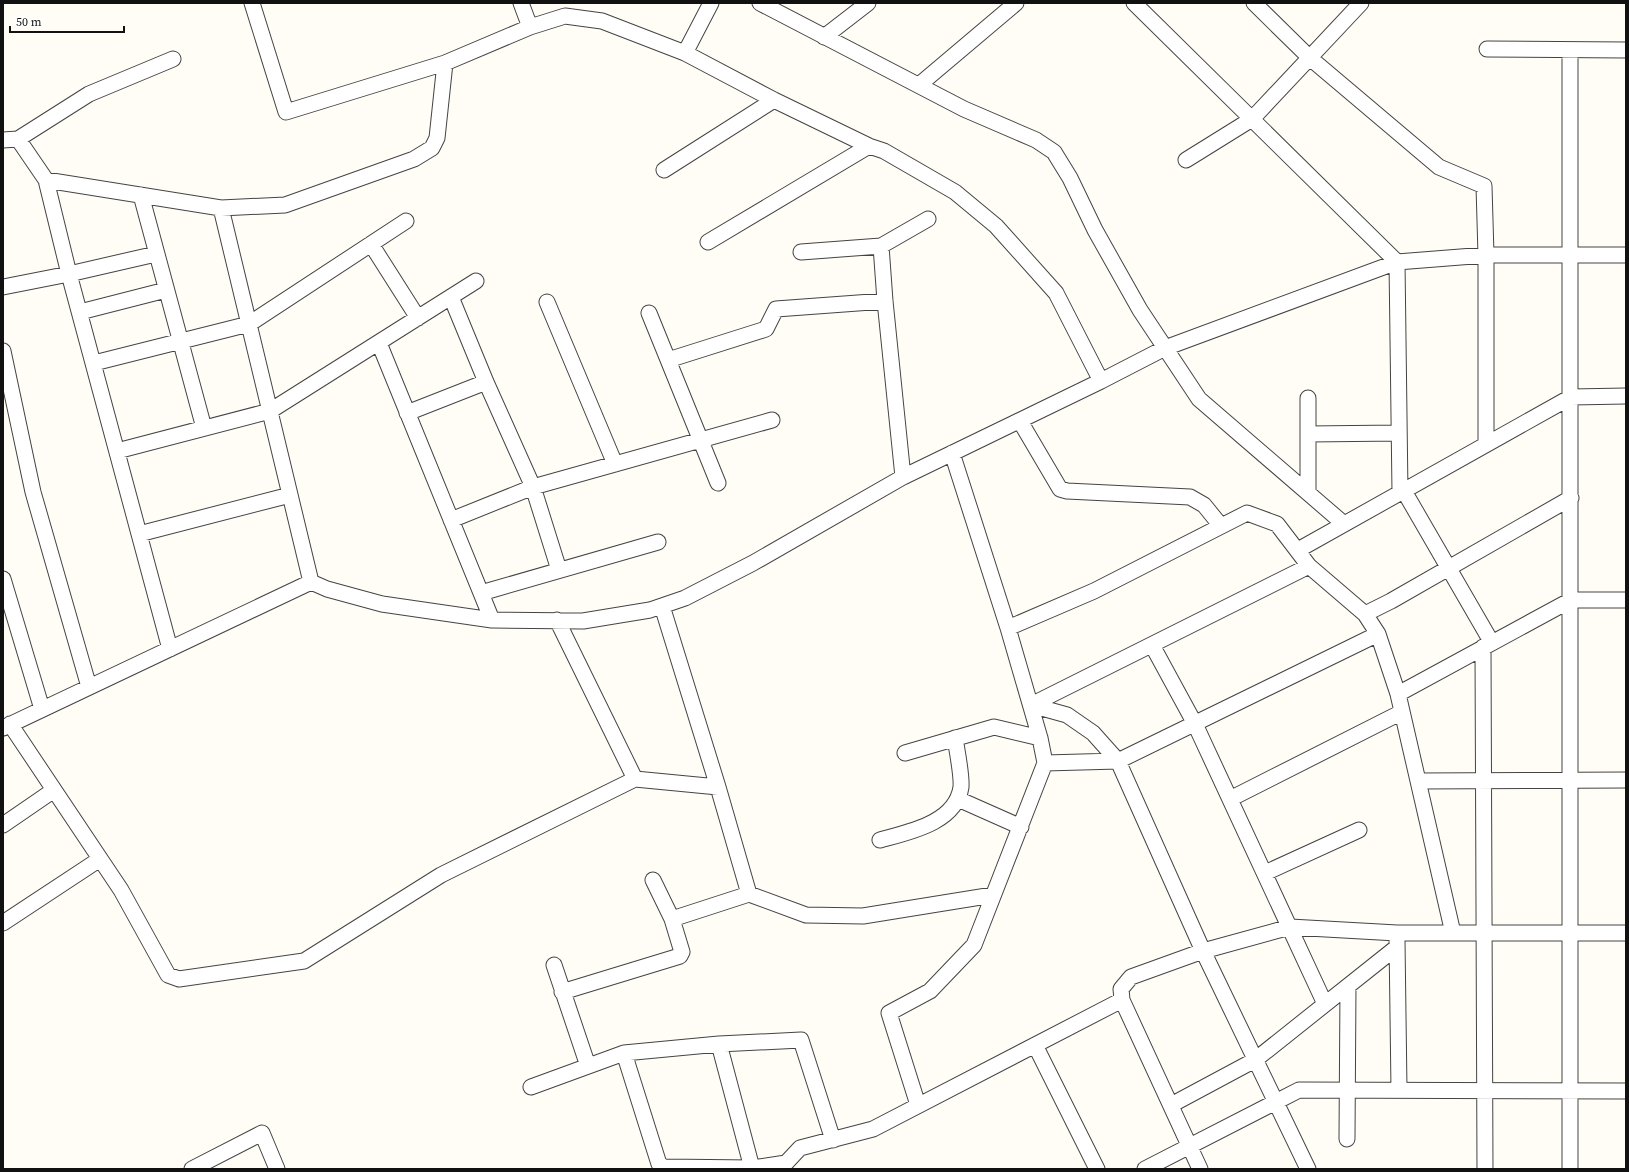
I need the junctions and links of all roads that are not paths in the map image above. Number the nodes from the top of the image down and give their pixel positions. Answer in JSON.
{"nodes":[{"id":1,"x":252,"y":3,"type":"edge"},
{"id":2,"x":521,"y":3,"type":"edge"},
{"id":3,"x":711,"y":3,"type":"edge"},
{"id":4,"x":760,"y":3,"type":"edge"},
{"id":5,"x":868,"y":3,"type":"edge"},
{"id":6,"x":1016,"y":3,"type":"edge"},
{"id":7,"x":1134,"y":3,"type":"edge"},
{"id":8,"x":1254,"y":3,"type":"edge"},
{"id":9,"x":1361,"y":3,"type":"edge"},
{"id":10,"x":567,"y":9,"type":"edge"},
{"id":11,"x":530,"y":27,"type":"junction"},
{"id":12,"x":824,"y":36,"type":"junction"},
{"id":13,"x":1487,"y":49,"type":"dead end"},
{"id":14,"x":1570,"y":50,"type":"junction"},
{"id":15,"x":1626,"y":50,"type":"edge"},
{"id":16,"x":685,"y":53,"type":"junction"},
{"id":17,"x":1310,"y":58,"type":"junction"},
{"id":18,"x":173,"y":59,"type":"dead end"},
{"id":19,"x":444,"y":63,"type":"junction"},
{"id":20,"x":918,"y":85,"type":"junction"},
{"id":21,"x":774,"y":100,"type":"junction"},
{"id":22,"x":1252,"y":119,"type":"junction"},
{"id":23,"x":18,"y":139,"type":"junction"},
{"id":24,"x":3,"y":140,"type":"edge"},
{"id":25,"x":869,"y":146,"type":"junction"},
{"id":26,"x":1186,"y":160,"type":"dead end"},
{"id":27,"x":664,"y":170,"type":"dead end"},
{"id":28,"x":46,"y":180,"type":"junction"},
{"id":29,"x":141,"y":195,"type":"junction"},
{"id":30,"x":221,"y":208,"type":"junction"},
{"id":31,"x":928,"y":219,"type":"dead end"},
{"id":32,"x":406,"y":221,"type":"dead end"},
{"id":33,"x":708,"y":242,"type":"dead end"},
{"id":34,"x":371,"y":244,"type":"junction"},
{"id":35,"x":881,"y":246,"type":"junction"},
{"id":36,"x":801,"y":252,"type":"dead end"},
{"id":37,"x":156,"y":254,"type":"junction"},
{"id":38,"x":1486,"y":255,"type":"junction"},
{"id":39,"x":1570,"y":255,"type":"junction"},
{"id":40,"x":1626,"y":255,"type":"edge"},
{"id":41,"x":1397,"y":262,"type":"junction"},
{"id":42,"x":69,"y":274,"type":"junction"},
{"id":43,"x":476,"y":281,"type":"dead end"},
{"id":44,"x":3,"y":287,"type":"edge"},
{"id":45,"x":166,"y":290,"type":"junction"},
{"id":46,"x":451,"y":297,"type":"junction"},
{"id":47,"x":885,"y":301,"type":"junction"},
{"id":48,"x":547,"y":302,"type":"dead end"},
{"id":49,"x":80,"y":312,"type":"junction"},
{"id":50,"x":649,"y":313,"type":"dead end"},
{"id":51,"x":418,"y":318,"type":"junction"},
{"id":52,"x":249,"y":324,"type":"junction"},
{"id":53,"x":180,"y":341,"type":"junction"},
{"id":54,"x":379,"y":343,"type":"junction"},
{"id":55,"x":1165,"y":348,"type":"junction"},
{"id":56,"x":3,"y":351,"type":"edge"},
{"id":57,"x":668,"y":360,"type":"junction"},
{"id":58,"x":94,"y":364,"type":"junction"},
{"id":59,"x":1101,"y":381,"type":"junction"},
{"id":60,"x":486,"y":382,"type":"junction"},
{"id":61,"x":1626,"y":396,"type":"edge"},
{"id":62,"x":1571,"y":397,"type":"junction"},
{"id":63,"x":1308,"y":398,"type":"dead end"},
{"id":64,"x":270,"y":411,"type":"junction"},
{"id":65,"x":407,"y":413,"type":"junction"},
{"id":66,"x":772,"y":420,"type":"dead end"},
{"id":67,"x":1020,"y":421,"type":"junction"},
{"id":68,"x":204,"y":428,"type":"junction"},
{"id":69,"x":1399,"y":433,"type":"junction"},
{"id":70,"x":1308,"y":434,"type":"junction"},
{"id":71,"x":700,"y":440,"type":"junction"},
{"id":72,"x":1486,"y":444,"type":"junction"},
{"id":73,"x":117,"y":451,"type":"junction"},
{"id":74,"x":952,"y":453,"type":"junction"},
{"id":75,"x":615,"y":464,"type":"junction"},
{"id":76,"x":903,"y":477,"type":"junction"},
{"id":77,"x":718,"y":483,"type":"dead end"},
{"id":78,"x":533,"y":487,"type":"junction"},
{"id":79,"x":1402,"y":492,"type":"junction"},
{"id":80,"x":1308,"y":493,"type":"junction"},
{"id":81,"x":290,"y":495,"type":"junction"},
{"id":82,"x":1571,"y":498,"type":"junction"},
{"id":83,"x":451,"y":520,"type":"junction"},
{"id":84,"x":1344,"y":524,"type":"junction"},
{"id":85,"x":1221,"y":526,"type":"junction"},
{"id":86,"x":139,"y":534,"type":"junction"},
{"id":87,"x":658,"y":542,"type":"dead end"},
{"id":88,"x":1298,"y":550,"type":"junction"},
{"id":89,"x":1309,"y":566,"type":"junction"},
{"id":90,"x":1448,"y":568,"type":"junction"},
{"id":91,"x":559,"y":570,"type":"junction"},
{"id":92,"x":3,"y":579,"type":"edge"},
{"id":93,"x":311,"y":582,"type":"junction"},
{"id":94,"x":481,"y":593,"type":"junction"},
{"id":95,"x":1571,"y":600,"type":"junction"},
{"id":96,"x":1626,"y":600,"type":"edge"},
{"id":97,"x":662,"y":606,"type":"junction"},
{"id":98,"x":1365,"y":614,"type":"junction"},
{"id":99,"x":492,"y":620,"type":"junction"},
{"id":100,"x":557,"y":620,"type":"junction"},
{"id":101,"x":1008,"y":628,"type":"junction"},
{"id":102,"x":1378,"y":634,"type":"junction"},
{"id":103,"x":1152,"y":644,"type":"junction"},
{"id":104,"x":1487,"y":645,"type":"junction"},
{"id":105,"x":170,"y":649,"type":"junction"},
{"id":106,"x":89,"y":687,"type":"junction"},
{"id":107,"x":1398,"y":694,"type":"junction"},
{"id":108,"x":1031,"y":705,"type":"junction"},
{"id":109,"x":42,"y":710,"type":"junction"},
{"id":110,"x":1402,"y":712,"type":"junction"},
{"id":111,"x":1195,"y":724,"type":"junction"},
{"id":112,"x":6,"y":726,"type":"edge"},
{"id":113,"x":955,"y":738,"type":"junction"},
{"id":114,"x":1040,"y":738,"type":"junction"},
{"id":115,"x":905,"y":753,"type":"dead end"},
{"id":116,"x":1118,"y":762,"type":"junction"},
{"id":117,"x":1045,"y":763,"type":"junction"},
{"id":118,"x":635,"y":779,"type":"junction"},
{"id":119,"x":1570,"y":780,"type":"junction"},
{"id":120,"x":1626,"y":780,"type":"edge"},
{"id":121,"x":1418,"y":781,"type":"junction"},
{"id":122,"x":1484,"y":781,"type":"junction"},
{"id":123,"x":718,"y":787,"type":"junction"},
{"id":124,"x":54,"y":790,"type":"junction"},
{"id":125,"x":958,"y":799,"type":"junction"},
{"id":126,"x":1230,"y":799,"type":"junction"},
{"id":127,"x":3,"y":825,"type":"edge"},
{"id":128,"x":1021,"y":827,"type":"junction"},
{"id":129,"x":1359,"y":830,"type":"dead end"},
{"id":130,"x":880,"y":840,"type":"dead end"},
{"id":131,"x":100,"y":858,"type":"junction"},
{"id":132,"x":1265,"y":873,"type":"junction"},
{"id":133,"x":653,"y":880,"type":"dead end"},
{"id":134,"x":749,"y":894,"type":"junction"},
{"id":135,"x":993,"y":895,"type":"junction"},
{"id":136,"x":672,"y":919,"type":"junction"},
{"id":137,"x":3,"y":923,"type":"edge"},
{"id":138,"x":1290,"y":926,"type":"junction"},
{"id":139,"x":1453,"y":933,"type":"junction"},
{"id":140,"x":1484,"y":933,"type":"junction"},
{"id":141,"x":1570,"y":933,"type":"junction"},
{"id":142,"x":1626,"y":933,"type":"edge"},
{"id":143,"x":1397,"y":940,"type":"junction"},
{"id":144,"x":1203,"y":951,"type":"junction"},
{"id":145,"x":554,"y":965,"type":"dead end"},
{"id":146,"x":1348,"y":986,"type":"junction"},
{"id":147,"x":562,"y":992,"type":"junction"},
{"id":148,"x":1122,"y":1000,"type":"junction"},
{"id":149,"x":1325,"y":1004,"type":"junction"},
{"id":150,"x":719,"y":1044,"type":"junction"},
{"id":151,"x":1035,"y":1045,"type":"junction"},
{"id":152,"x":624,"y":1053,"type":"junction"},
{"id":153,"x":1255,"y":1060,"type":"junction"},
{"id":154,"x":588,"y":1066,"type":"junction"},
{"id":155,"x":531,"y":1087,"type":"dead end"},
{"id":156,"x":1347,"y":1090,"type":"junction"},
{"id":157,"x":1399,"y":1090,"type":"junction"},
{"id":158,"x":1485,"y":1090,"type":"junction"},
{"id":159,"x":1570,"y":1090,"type":"junction"},
{"id":160,"x":1626,"y":1091,"type":"edge"},
{"id":161,"x":1275,"y":1102,"type":"junction"},
{"id":162,"x":918,"y":1105,"type":"junction"},
{"id":163,"x":1171,"y":1105,"type":"junction"},
{"id":164,"x":1347,"y":1139,"type":"dead end"},
{"id":165,"x":833,"y":1140,"type":"junction"},
{"id":166,"x":1189,"y":1146,"type":"junction"},
{"id":167,"x":752,"y":1168,"type":"edge"},
{"id":168,"x":192,"y":1169,"type":"edge"},
{"id":169,"x":277,"y":1169,"type":"edge"},
{"id":170,"x":1098,"y":1169,"type":"edge"},
{"id":171,"x":1144,"y":1169,"type":"edge"},
{"id":172,"x":1200,"y":1169,"type":"edge"},
{"id":173,"x":1308,"y":1169,"type":"edge"},
{"id":174,"x":1485,"y":1169,"type":"edge"},
{"id":175,"x":1570,"y":1169,"type":"edge"}],
"edges":[{"from":1,"to":19,"type":"street"},
{"from":2,"to":11,"type":"street"},
{"from":3,"to":16,"type":"street"},
{"from":4,"to":12,"type":"street"},
{"from":5,"to":12,"type":"street"},
{"from":6,"to":20,"type":"street"},
{"from":7,"to":22,"type":"street"},
{"from":8,"to":17,"type":"street"},
{"from":9,"to":17,"type":"street"},
{"from":10,"to":11,"type":"street"},
{"from":10,"to":16,"type":"street"},
{"from":11,"to":19,"type":"street"},
{"from":12,"to":20,"type":"street"},
{"from":13,"to":14,"type":"street"},
{"from":14,"to":15,"type":"street"},
{"from":14,"to":39,"type":"street"},
{"from":16,"to":21,"type":"street"},
{"from":17,"to":22,"type":"street"},
{"from":17,"to":38,"type":"street"},
{"from":18,"to":23,"type":"street"},
{"from":19,"to":30,"type":"street"},
{"from":20,"to":55,"type":"street"},
{"from":21,"to":25,"type":"street"},
{"from":21,"to":27,"type":"street"},
{"from":22,"to":26,"type":"street"},
{"from":22,"to":41,"type":"street"},
{"from":23,"to":24,"type":"street"},
{"from":23,"to":28,"type":"street"},
{"from":25,"to":33,"type":"street"},
{"from":25,"to":59,"type":"street"},
{"from":28,"to":29,"type":"street"},
{"from":28,"to":42,"type":"street"},
{"from":29,"to":30,"type":"street"},
{"from":29,"to":37,"type":"street"},
{"from":30,"to":52,"type":"street"},
{"from":31,"to":35,"type":"street"},
{"from":32,"to":34,"type":"street"},
{"from":34,"to":51,"type":"street"},
{"from":34,"to":52,"type":"street"},
{"from":35,"to":36,"type":"street"},
{"from":35,"to":47,"type":"street"},
{"from":37,"to":42,"type":"street"},
{"from":37,"to":45,"type":"street"},
{"from":38,"to":39,"type":"street"},
{"from":38,"to":41,"type":"street"},
{"from":38,"to":72,"type":"street"},
{"from":39,"to":40,"type":"street"},
{"from":39,"to":62,"type":"street"},
{"from":41,"to":55,"type":"street"},
{"from":41,"to":69,"type":"street"},
{"from":42,"to":44,"type":"street"},
{"from":42,"to":49,"type":"street"},
{"from":43,"to":46,"type":"street"},
{"from":45,"to":49,"type":"street"},
{"from":45,"to":53,"type":"street"},
{"from":46,"to":51,"type":"street"},
{"from":46,"to":60,"type":"street"},
{"from":47,"to":57,"type":"street"},
{"from":47,"to":76,"type":"street"},
{"from":48,"to":75,"type":"street"},
{"from":49,"to":58,"type":"street"},
{"from":50,"to":57,"type":"street"},
{"from":51,"to":54,"type":"street"},
{"from":52,"to":53,"type":"street"},
{"from":52,"to":64,"type":"street"},
{"from":53,"to":58,"type":"street"},
{"from":53,"to":68,"type":"street"},
{"from":54,"to":64,"type":"street"},
{"from":54,"to":65,"type":"street"},
{"from":55,"to":59,"type":"street"},
{"from":55,"to":80,"type":"street"},
{"from":56,"to":106,"type":"street"},
{"from":57,"to":71,"type":"street"},
{"from":58,"to":73,"type":"street"},
{"from":59,"to":67,"type":"street"},
{"from":60,"to":65,"type":"street"},
{"from":60,"to":78,"type":"street"},
{"from":61,"to":62,"type":"street"},
{"from":62,"to":72,"type":"street"},
{"from":62,"to":82,"type":"street"},
{"from":63,"to":70,"type":"street"},
{"from":64,"to":68,"type":"street"},
{"from":64,"to":81,"type":"street"},
{"from":65,"to":83,"type":"street"},
{"from":66,"to":71,"type":"street"},
{"from":67,"to":74,"type":"street"},
{"from":67,"to":85,"type":"street"},
{"from":68,"to":73,"type":"street"},
{"from":69,"to":70,"type":"street"},
{"from":69,"to":79,"type":"street"},
{"from":70,"to":80,"type":"street"},
{"from":71,"to":75,"type":"street"},
{"from":71,"to":77,"type":"street"},
{"from":72,"to":79,"type":"street"},
{"from":73,"to":86,"type":"street"},
{"from":74,"to":76,"type":"street"},
{"from":74,"to":101,"type":"street"},
{"from":75,"to":78,"type":"street"},
{"from":76,"to":97,"type":"street"},
{"from":78,"to":83,"type":"street"},
{"from":78,"to":91,"type":"street"},
{"from":79,"to":84,"type":"street"},
{"from":79,"to":90,"type":"street"},
{"from":80,"to":84,"type":"street"},
{"from":81,"to":86,"type":"street"},
{"from":81,"to":93,"type":"street"},
{"from":82,"to":90,"type":"street"},
{"from":82,"to":95,"type":"street"},
{"from":83,"to":94,"type":"street"},
{"from":84,"to":88,"type":"street"},
{"from":85,"to":88,"type":"street"},
{"from":85,"to":101,"type":"street"},
{"from":86,"to":105,"type":"street"},
{"from":87,"to":91,"type":"street"},
{"from":88,"to":89,"type":"street"},
{"from":89,"to":98,"type":"street"},
{"from":89,"to":103,"type":"street"},
{"from":90,"to":98,"type":"street"},
{"from":90,"to":104,"type":"street"},
{"from":91,"to":94,"type":"street"},
{"from":92,"to":109,"type":"street"},
{"from":93,"to":99,"type":"street"},
{"from":93,"to":105,"type":"street"},
{"from":94,"to":99,"type":"street"},
{"from":95,"to":96,"type":"street"},
{"from":95,"to":104,"type":"street"},
{"from":95,"to":119,"type":"street"},
{"from":97,"to":100,"type":"street"},
{"from":97,"to":123,"type":"street"},
{"from":98,"to":102,"type":"street"},
{"from":99,"to":100,"type":"street"},
{"from":100,"to":118,"type":"street"},
{"from":101,"to":108,"type":"street"},
{"from":102,"to":107,"type":"street"},
{"from":102,"to":111,"type":"street"},
{"from":103,"to":108,"type":"street"},
{"from":103,"to":111,"type":"street"},
{"from":104,"to":107,"type":"street"},
{"from":104,"to":122,"type":"street"},
{"from":105,"to":106,"type":"street"},
{"from":106,"to":109,"type":"street"},
{"from":107,"to":110,"type":"street"},
{"from":108,"to":114,"type":"street"},
{"from":108,"to":116,"type":"street"},
{"from":109,"to":112,"type":"street"},
{"from":110,"to":121,"type":"street"},
{"from":110,"to":126,"type":"street"},
{"from":111,"to":116,"type":"street"},
{"from":111,"to":126,"type":"street"},
{"from":112,"to":124,"type":"street"},
{"from":113,"to":114,"type":"street"},
{"from":113,"to":115,"type":"street"},
{"from":113,"to":125,"type":"street"},
{"from":114,"to":117,"type":"street"},
{"from":116,"to":117,"type":"street"},
{"from":116,"to":144,"type":"street"},
{"from":117,"to":128,"type":"street"},
{"from":118,"to":123,"type":"street"},
{"from":118,"to":131,"type":"street"},
{"from":119,"to":120,"type":"street"},
{"from":119,"to":122,"type":"street"},
{"from":119,"to":141,"type":"street"},
{"from":121,"to":122,"type":"street"},
{"from":121,"to":139,"type":"street"},
{"from":122,"to":140,"type":"street"},
{"from":123,"to":134,"type":"street"},
{"from":124,"to":127,"type":"street"},
{"from":124,"to":131,"type":"street"},
{"from":125,"to":128,"type":"street"},
{"from":125,"to":130,"type":"street"},
{"from":126,"to":132,"type":"street"},
{"from":128,"to":135,"type":"street"},
{"from":129,"to":132,"type":"street"},
{"from":131,"to":137,"type":"street"},
{"from":132,"to":138,"type":"street"},
{"from":133,"to":136,"type":"street"},
{"from":134,"to":135,"type":"street"},
{"from":134,"to":136,"type":"street"},
{"from":135,"to":162,"type":"street"},
{"from":136,"to":147,"type":"street"},
{"from":138,"to":143,"type":"street"},
{"from":138,"to":144,"type":"street"},
{"from":138,"to":149,"type":"street"},
{"from":139,"to":140,"type":"street"},
{"from":139,"to":143,"type":"street"},
{"from":140,"to":141,"type":"street"},
{"from":140,"to":158,"type":"street"},
{"from":141,"to":142,"type":"street"},
{"from":141,"to":159,"type":"street"},
{"from":143,"to":146,"type":"street"},
{"from":143,"to":157,"type":"street"},
{"from":144,"to":148,"type":"street"},
{"from":144,"to":153,"type":"street"},
{"from":145,"to":147,"type":"street"},
{"from":146,"to":149,"type":"street"},
{"from":146,"to":156,"type":"street"},
{"from":147,"to":154,"type":"street"},
{"from":148,"to":151,"type":"street"},
{"from":148,"to":163,"type":"street"},
{"from":149,"to":153,"type":"street"},
{"from":150,"to":152,"type":"street"},
{"from":150,"to":165,"type":"street"},
{"from":150,"to":167,"type":"street"},
{"from":151,"to":162,"type":"street"},
{"from":151,"to":170,"type":"street"},
{"from":152,"to":154,"type":"street"},
{"from":152,"to":167,"type":"street"},
{"from":153,"to":161,"type":"street"},
{"from":153,"to":163,"type":"street"},
{"from":154,"to":155,"type":"street"},
{"from":156,"to":157,"type":"street"},
{"from":156,"to":161,"type":"street"},
{"from":156,"to":164,"type":"street"},
{"from":157,"to":158,"type":"street"},
{"from":158,"to":159,"type":"street"},
{"from":158,"to":174,"type":"street"},
{"from":159,"to":160,"type":"street"},
{"from":159,"to":175,"type":"street"},
{"from":161,"to":166,"type":"street"},
{"from":161,"to":173,"type":"street"},
{"from":162,"to":165,"type":"street"},
{"from":163,"to":166,"type":"street"},
{"from":165,"to":167,"type":"street"},
{"from":166,"to":171,"type":"street"},
{"from":166,"to":172,"type":"street"},
{"from":168,"to":169,"type":"street"}]}
